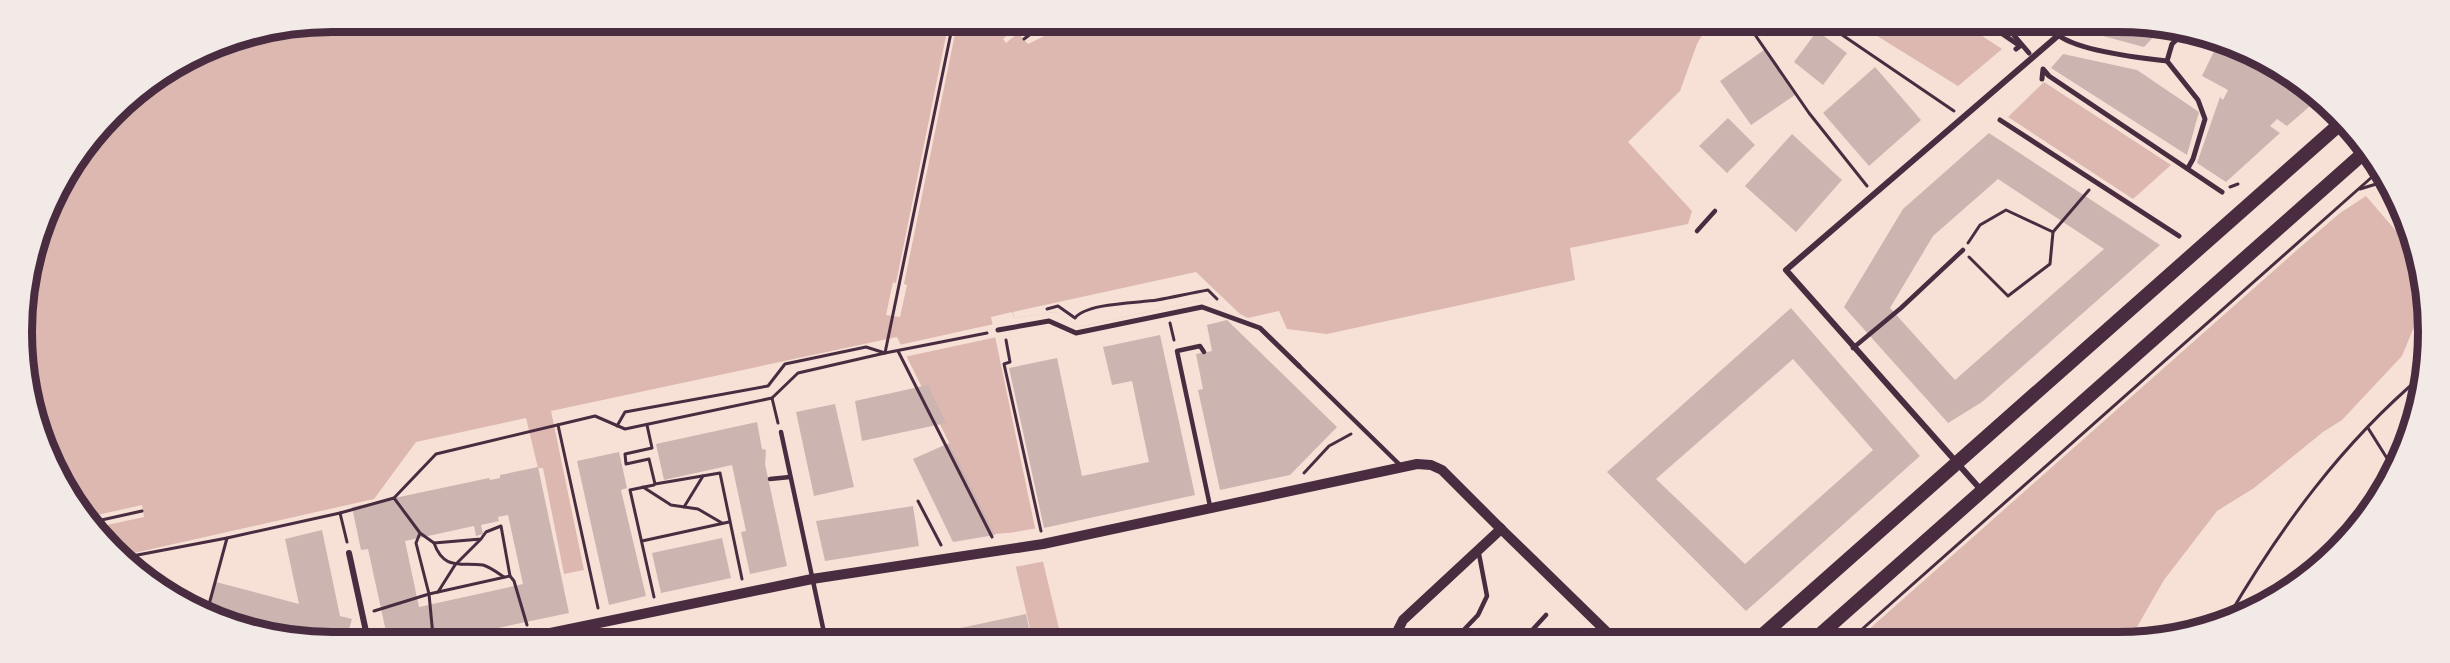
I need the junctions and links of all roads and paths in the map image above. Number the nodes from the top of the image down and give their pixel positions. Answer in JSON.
{"nodes":[{"id":1,"x":950,"y":32,"type":"edge"},
{"id":2,"x":1031,"y":32,"type":"edge"},
{"id":3,"x":1753,"y":32,"type":"edge"},
{"id":4,"x":1838,"y":32,"type":"edge"},
{"id":5,"x":1999,"y":32,"type":"edge"},
{"id":6,"x":2011,"y":32,"type":"edge"},
{"id":7,"x":2062,"y":32,"type":"edge"},
{"id":8,"x":2058,"y":35,"type":"junction"},
{"id":9,"x":2179,"y":38,"type":"edge"},
{"id":10,"x":1024,"y":39,"type":"dead end"},
{"id":11,"x":2167,"y":61,"type":"junction"},
{"id":12,"x":2042,"y":79,"type":"dead end"},
{"id":13,"x":1964,"y":118,"type":"junction"},
{"id":14,"x":2000,"y":120,"type":"dead end"},
{"id":15,"x":2337,"y":126,"type":"edge"},
{"id":16,"x":2361,"y":155,"type":"edge"},
{"id":17,"x":2188,"y":168,"type":"junction"},
{"id":18,"x":2374,"y":175,"type":"edge"},
{"id":19,"x":2096,"y":182,"type":"junction"},
{"id":20,"x":2379,"y":183,"type":"edge"},
{"id":21,"x":2358,"y":189,"type":"junction"},
{"id":22,"x":2222,"y":192,"type":"dead end"},
{"id":23,"x":1874,"y":195,"type":"junction"},
{"id":24,"x":1715,"y":211,"type":"dead end"},
{"id":25,"x":1697,"y":231,"type":"dead end"},
{"id":26,"x":2054,"y":232,"type":"junction"},
{"id":27,"x":2179,"y":236,"type":"dead end"},
{"id":28,"x":1962,"y":250,"type":"junction"},
{"id":29,"x":1078,"y":313,"type":"dead end"},
{"id":30,"x":1168,"y":314,"type":"junction"},
{"id":31,"x":1075,"y":318,"type":"dead end"},
{"id":32,"x":1001,"y":330,"type":"junction"},
{"id":33,"x":1853,"y":348,"type":"junction"},
{"id":34,"x":898,"y":351,"type":"junction"},
{"id":35,"x":1176,"y":351,"type":"junction"},
{"id":36,"x":1204,"y":352,"type":"dead end"},
{"id":37,"x":885,"y":354,"type":"junction"},
{"id":38,"x":1299,"y":366,"type":"joint"},
{"id":39,"x":2414,"y":382,"type":"edge"},
{"id":40,"x":772,"y":398,"type":"junction"},
{"id":41,"x":558,"y":425,"type":"junction"},
{"id":42,"x":647,"y":425,"type":"junction"},
{"id":43,"x":617,"y":426,"type":"junction"},
{"id":44,"x":1362,"y":428,"type":"junction"},
{"id":45,"x":2368,"y":428,"type":"junction"},
{"id":46,"x":781,"y":432,"type":"joint"},
{"id":47,"x":2389,"y":462,"type":"edge"},
{"id":48,"x":1957,"y":463,"type":"junction"},
{"id":49,"x":1402,"y":467,"type":"junction"},
{"id":50,"x":703,"y":476,"type":"junction"},
{"id":51,"x":790,"y":477,"type":"junction"},
{"id":52,"x":1300,"y":477,"type":"dead end"},
{"id":53,"x":770,"y":480,"type":"dead end"},
{"id":54,"x":655,"y":484,"type":"junction"},
{"id":55,"x":642,"y":487,"type":"junction"},
{"id":56,"x":1982,"y":491,"type":"junction"},
{"id":57,"x":394,"y":498,"type":"junction"},
{"id":58,"x":918,"y":501,"type":"dead end"},
{"id":59,"x":684,"y":507,"type":"junction"},
{"id":60,"x":1211,"y":509,"type":"junction"},
{"id":61,"x":142,"y":511,"type":"dead end"},
{"id":62,"x":340,"y":513,"type":"junction"},
{"id":63,"x":99,"y":521,"type":"edge"},
{"id":64,"x":729,"y":522,"type":"junction"},
{"id":65,"x":722,"y":523,"type":"junction"},
{"id":66,"x":1500,"y":528,"type":"junction"},
{"id":67,"x":420,"y":533,"type":"junction"},
{"id":68,"x":227,"y":538,"type":"junction"},
{"id":69,"x":1042,"y":538,"type":"junction"},
{"id":70,"x":481,"y":539,"type":"junction"},
{"id":71,"x":993,"y":540,"type":"dead end"},
{"id":72,"x":642,"y":541,"type":"junction"},
{"id":73,"x":434,"y":543,"type":"junction"},
{"id":74,"x":942,"y":547,"type":"dead end"},
{"id":75,"x":1481,"y":548,"type":"junction"},
{"id":76,"x":349,"y":553,"type":"joint"},
{"id":77,"x":133,"y":556,"type":"edge"},
{"id":78,"x":455,"y":565,"type":"junction"},
{"id":79,"x":510,"y":576,"type":"junction"},
{"id":80,"x":504,"y":578,"type":"junction"},
{"id":81,"x":812,"y":579,"type":"junction"},
{"id":82,"x":744,"y":591,"type":"junction"},
{"id":83,"x":438,"y":592,"type":"junction"},
{"id":84,"x":429,"y":594,"type":"junction"},
{"id":85,"x":209,"y":605,"type":"edge"},
{"id":86,"x":597,"y":606,"type":"dead end"},
{"id":87,"x":2235,"y":608,"type":"edge"},
{"id":88,"x":657,"y":611,"type":"junction"},
{"id":89,"x":362,"y":613,"type":"junction"},
{"id":90,"x":1546,"y":615,"type":"dead end"},
{"id":91,"x":527,"y":626,"type":"dead end"},
{"id":92,"x":366,"y":632,"type":"edge"},
{"id":93,"x":433,"y":632,"type":"edge"},
{"id":94,"x":555,"y":632,"type":"edge"},
{"id":95,"x":824,"y":632,"type":"edge"},
{"id":96,"x":1397,"y":632,"type":"edge"},
{"id":97,"x":1462,"y":632,"type":"edge"},
{"id":98,"x":1530,"y":632,"type":"edge"},
{"id":99,"x":1607,"y":632,"type":"edge"},
{"id":100,"x":1766,"y":632,"type":"edge"},
{"id":101,"x":1823,"y":632,"type":"edge"},
{"id":102,"x":1859,"y":632,"type":"edge"}],
"edges":[{"from":1,"to":37,"type":"path"},
{"from":2,"to":10,"type":"path"},
{"from":3,"to":23,"type":"path"},
{"from":4,"to":13,"type":"path"},
{"from":5,"to":6,"type":"street"},
{"from":7,"to":8,"type":"street"},
{"from":8,"to":11,"type":"street"},
{"from":8,"to":13,"type":"street"},
{"from":9,"to":11,"type":"street"},
{"from":11,"to":17,"type":"street"},
{"from":12,"to":17,"type":"street"},
{"from":13,"to":23,"type":"street"},
{"from":14,"to":19,"type":"street"},
{"from":15,"to":48,"type":"highway"},
{"from":16,"to":56,"type":"highway"},
{"from":17,"to":22,"type":"street"},
{"from":18,"to":21,"type":"path"},
{"from":19,"to":26,"type":"path"},
{"from":19,"to":27,"type":"street"},
{"from":20,"to":21,"type":"path"},
{"from":21,"to":102,"type":"path"},
{"from":23,"to":33,"type":"street"},
{"from":24,"to":25,"type":"lane"},
{"from":26,"to":28,"type":"path"},
{"from":26,"to":28,"type":"path"},
{"from":28,"to":33,"type":"lane"},
{"from":29,"to":31,"type":"path"},
{"from":30,"to":32,"type":"street"},
{"from":30,"to":35,"type":"path"},
{"from":30,"to":38,"type":"street"},
{"from":32,"to":34,"type":"path"},
{"from":32,"to":69,"type":"path"},
{"from":33,"to":48,"type":"street"},
{"from":34,"to":37,"type":"path"},
{"from":34,"to":71,"type":"path"},
{"from":35,"to":36,"type":"lane"},
{"from":35,"to":60,"type":"lane"},
{"from":37,"to":40,"type":"path"},
{"from":37,"to":43,"type":"path"},
{"from":38,"to":44,"type":"lane"},
{"from":39,"to":45,"type":"path"},
{"from":40,"to":42,"type":"path"},
{"from":40,"to":46,"type":"path"},
{"from":41,"to":43,"type":"path"},
{"from":41,"to":57,"type":"path"},
{"from":41,"to":86,"type":"path"},
{"from":42,"to":43,"type":"path"},
{"from":42,"to":54,"type":"path"},
{"from":44,"to":49,"type":"lane"},
{"from":44,"to":52,"type":"path"},
{"from":45,"to":47,"type":"path"},
{"from":45,"to":87,"type":"path"},
{"from":46,"to":51,"type":"lane"},
{"from":48,"to":56,"type":"street"},
{"from":48,"to":100,"type":"highway"},
{"from":49,"to":60,"type":"street"},
{"from":49,"to":66,"type":"street"},
{"from":50,"to":54,"type":"path"},
{"from":50,"to":59,"type":"path"},
{"from":50,"to":64,"type":"path"},
{"from":51,"to":53,"type":"lane"},
{"from":51,"to":81,"type":"lane"},
{"from":54,"to":55,"type":"path"},
{"from":55,"to":59,"type":"path"},
{"from":55,"to":72,"type":"path"},
{"from":56,"to":101,"type":"highway"},
{"from":57,"to":62,"type":"path"},
{"from":57,"to":67,"type":"path"},
{"from":58,"to":74,"type":"path"},
{"from":59,"to":65,"type":"path"},
{"from":60,"to":69,"type":"street"},
{"from":61,"to":63,"type":"path"},
{"from":62,"to":68,"type":"path"},
{"from":62,"to":76,"type":"path"},
{"from":64,"to":65,"type":"path"},
{"from":64,"to":82,"type":"path"},
{"from":65,"to":72,"type":"path"},
{"from":66,"to":75,"type":"street"},
{"from":66,"to":99,"type":"street"},
{"from":67,"to":73,"type":"path"},
{"from":67,"to":84,"type":"path"},
{"from":68,"to":77,"type":"path"},
{"from":68,"to":85,"type":"path"},
{"from":69,"to":81,"type":"street"},
{"from":70,"to":73,"type":"path"},
{"from":70,"to":78,"type":"path"},
{"from":70,"to":79,"type":"path"},
{"from":72,"to":88,"type":"path"},
{"from":73,"to":78,"type":"path"},
{"from":75,"to":96,"type":"street"},
{"from":75,"to":97,"type":"lane"},
{"from":76,"to":89,"type":"street"},
{"from":78,"to":80,"type":"path"},
{"from":78,"to":83,"type":"path"},
{"from":79,"to":80,"type":"path"},
{"from":79,"to":91,"type":"path"},
{"from":80,"to":83,"type":"path"},
{"from":81,"to":82,"type":"street"},
{"from":81,"to":95,"type":"lane"},
{"from":82,"to":88,"type":"street"},
{"from":83,"to":84,"type":"path"},
{"from":84,"to":89,"type":"path"},
{"from":84,"to":93,"type":"path"},
{"from":88,"to":94,"type":"street"},
{"from":89,"to":92,"type":"street"},
{"from":90,"to":98,"type":"lane"}]}
